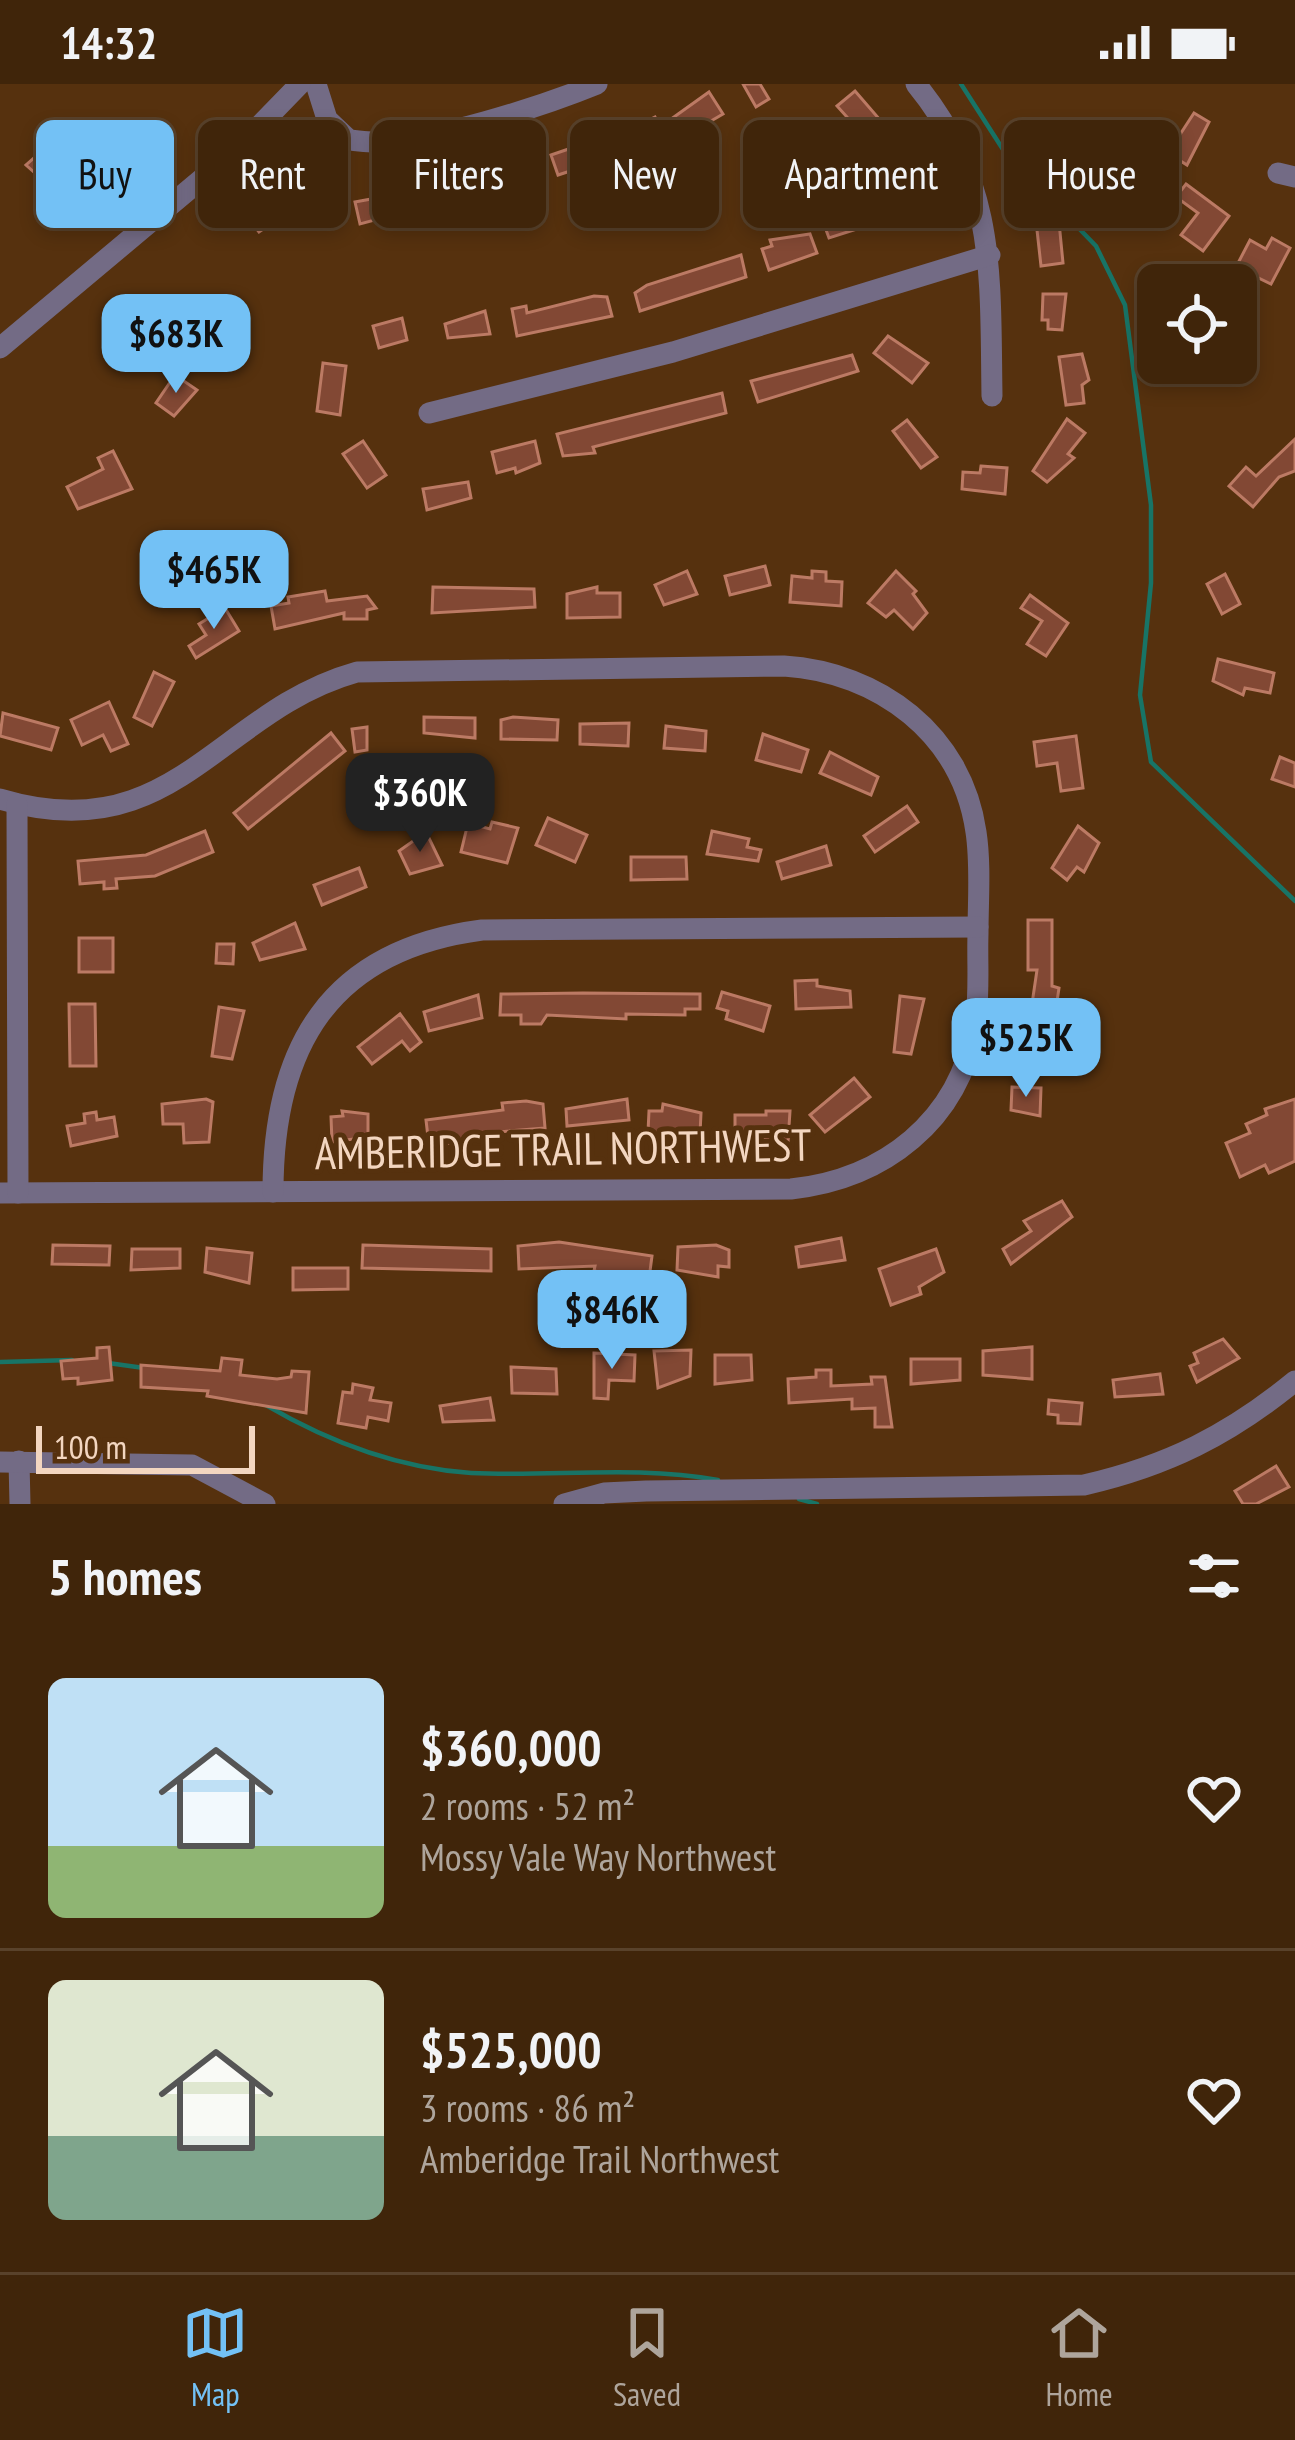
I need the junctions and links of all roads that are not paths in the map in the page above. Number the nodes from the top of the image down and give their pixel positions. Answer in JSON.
{"nodes":[{"id":1,"x":300,"y":84,"type":"edge"},
{"id":2,"x":316,"y":84,"type":"edge"},
{"id":3,"x":597,"y":84,"type":"edge"},
{"id":4,"x":916,"y":84,"type":"edge"},
{"id":5,"x":266,"y":120,"type":"edge"},
{"id":6,"x":328,"y":120,"type":"edge"},
{"id":7,"x":348,"y":137,"type":"edge"},
{"id":8,"x":198,"y":181,"type":"edge"},
{"id":9,"x":990,"y":255,"type":"junction"},
{"id":10,"x":0,"y":348,"type":"edge"},
{"id":11,"x":992,"y":396,"type":"dead end"},
{"id":12,"x":429,"y":413,"type":"dead end"},
{"id":13,"x":8,"y":802,"type":"edge"},
{"id":14,"x":978,"y":927,"type":"junction"},
{"id":15,"x":273,"y":1192,"type":"junction"},
{"id":16,"x":9,"y":1193,"type":"edge"},
{"id":17,"x":1295,"y":1381,"type":"edge"},
{"id":18,"x":9,"y":1461,"type":"edge"},
{"id":19,"x":646,"y":1498,"type":"edge"},
{"id":20,"x":20,"y":1504,"type":"edge"},
{"id":21,"x":265,"y":1504,"type":"edge"},
{"id":22,"x":564,"y":1504,"type":"edge"}],
"edges":[{"from":1,"to":5,"type":"street"},
{"from":2,"to":6,"type":"street"},
{"from":3,"to":7,"type":"street"},
{"from":4,"to":9,"type":"street"},
{"from":8,"to":10,"type":"street"},
{"from":9,"to":11,"type":"street"},
{"from":9,"to":12,"type":"street"},
{"from":13,"to":14,"type":"street","name":"AMBERIDGE TRAIL NORTHWEST"},
{"from":13,"to":16,"type":"street"},
{"from":14,"to":15,"type":"street"},
{"from":14,"to":15,"type":"street","name":"AMBERIDGE TRAIL NORTHWEST"},
{"from":15,"to":16,"type":"street","name":"AMBERIDGE TRAIL NORTHWEST"},
{"from":17,"to":19,"type":"street"},
{"from":18,"to":20,"type":"street"},
{"from":18,"to":21,"type":"street"},
{"from":19,"to":22,"type":"street"}]}
